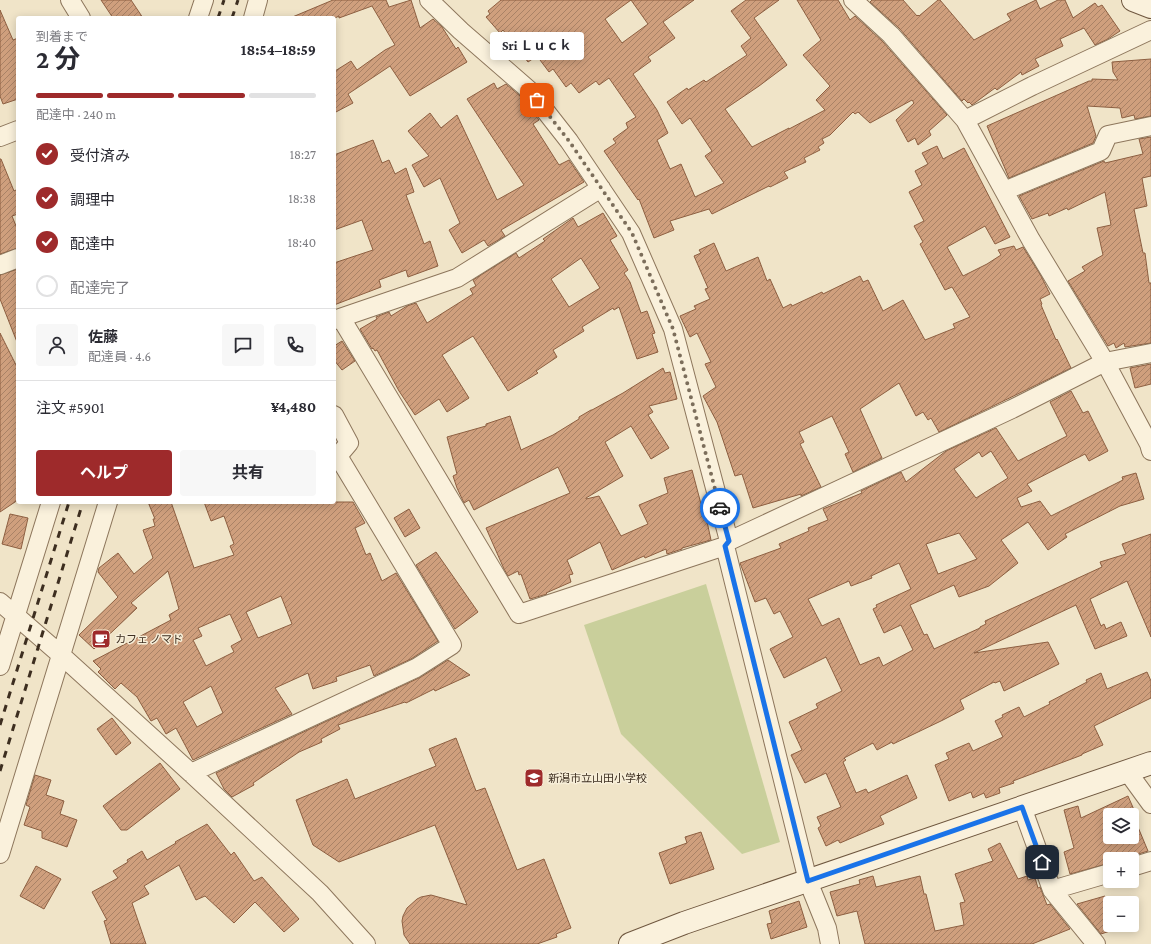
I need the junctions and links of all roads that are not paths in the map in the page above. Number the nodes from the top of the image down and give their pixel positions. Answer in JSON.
{"nodes":[{"id":1,"x":70,"y":0,"type":"edge"},
{"id":2,"x":204,"y":0,"type":"edge"},
{"id":3,"x":258,"y":0,"type":"edge"},
{"id":4,"x":429,"y":0,"type":"edge"},
{"id":5,"x":853,"y":0,"type":"edge"},
{"id":6,"x":1132,"y":0,"type":"edge"},
{"id":7,"x":1151,"y":7,"type":"edge"},
{"id":8,"x":80,"y":16,"type":"edge"},
{"id":9,"x":199,"y":16,"type":"edge"},
{"id":10,"x":254,"y":16,"type":"edge"},
{"id":11,"x":1151,"y":30,"type":"edge"},
{"id":12,"x":965,"y":120,"type":"junction"},
{"id":13,"x":1151,"y":126,"type":"edge"},
{"id":14,"x":16,"y":131,"type":"edge"},
{"id":15,"x":0,"y":137,"type":"edge"},
{"id":16,"x":602,"y":188,"type":"junction"},
{"id":17,"x":1004,"y":191,"type":"junction"},
{"id":18,"x":16,"y":259,"type":"edge"},
{"id":19,"x":0,"y":265,"type":"edge"},
{"id":20,"x":338,"y":319,"type":"edge"},
{"id":21,"x":1151,"y":353,"type":"edge"},
{"id":22,"x":1106,"y":362,"type":"junction"},
{"id":23,"x":336,"y":419,"type":"edge"},
{"id":24,"x":1151,"y":451,"type":"edge"},
{"id":25,"x":50,"y":504,"type":"edge"},
{"id":26,"x":107,"y":504,"type":"edge"},
{"id":27,"x":727,"y":543,"type":"junction"},
{"id":28,"x":0,"y":602,"type":"edge"},
{"id":29,"x":16,"y":616,"type":"junction"},
{"id":30,"x":61,"y":655,"type":"junction"},
{"id":31,"x":0,"y":666,"type":"edge"},
{"id":32,"x":1151,"y":763,"type":"edge"},
{"id":33,"x":1127,"y":771,"type":"junction"},
{"id":34,"x":191,"y":773,"type":"junction"},
{"id":35,"x":1151,"y":804,"type":"edge"},
{"id":36,"x":1022,"y":807,"type":"junction"},
{"id":37,"x":0,"y":854,"type":"edge"},
{"id":38,"x":1151,"y":861,"type":"edge"},
{"id":39,"x":1139,"y":865,"type":"edge"},
{"id":40,"x":1103,"y":875,"type":"edge"},
{"id":41,"x":808,"y":881,"type":"junction"},
{"id":42,"x":1052,"y":890,"type":"junction"},
{"id":43,"x":366,"y":944,"type":"edge"},
{"id":44,"x":630,"y":944,"type":"edge"},
{"id":45,"x":830,"y":944,"type":"edge"},
{"id":46,"x":1096,"y":944,"type":"edge"}],
"edges":[{"from":1,"to":8,"type":"street"},
{"from":2,"to":9,"type":"street"},
{"from":3,"to":10,"type":"street"},
{"from":4,"to":16,"type":"street"},
{"from":5,"to":12,"type":"street"},
{"from":6,"to":7,"type":"street"},
{"from":11,"to":12,"type":"street"},
{"from":12,"to":17,"type":"street"},
{"from":13,"to":17,"type":"street"},
{"from":14,"to":15,"type":"street"},
{"from":16,"to":20,"type":"street"},
{"from":16,"to":27,"type":"street"},
{"from":17,"to":22,"type":"street"},
{"from":18,"to":19,"type":"street"},
{"from":20,"to":27,"type":"street"},
{"from":21,"to":22,"type":"street"},
{"from":22,"to":24,"type":"street"},
{"from":22,"to":27,"type":"street"},
{"from":23,"to":34,"type":"street"},
{"from":25,"to":29,"type":"street"},
{"from":26,"to":30,"type":"street"},
{"from":27,"to":41,"type":"street"},
{"from":28,"to":29,"type":"street"},
{"from":29,"to":30,"type":"street"},
{"from":29,"to":31,"type":"street"},
{"from":30,"to":34,"type":"street"},
{"from":30,"to":37,"type":"street"},
{"from":32,"to":33,"type":"street"},
{"from":33,"to":35,"type":"street"},
{"from":33,"to":36,"type":"street"},
{"from":34,"to":43,"type":"street"},
{"from":36,"to":41,"type":"street"},
{"from":36,"to":42,"type":"street"},
{"from":38,"to":39,"type":"street"},
{"from":40,"to":42,"type":"street"},
{"from":41,"to":44,"type":"street"},
{"from":41,"to":45,"type":"street"},
{"from":42,"to":46,"type":"street"}]}
